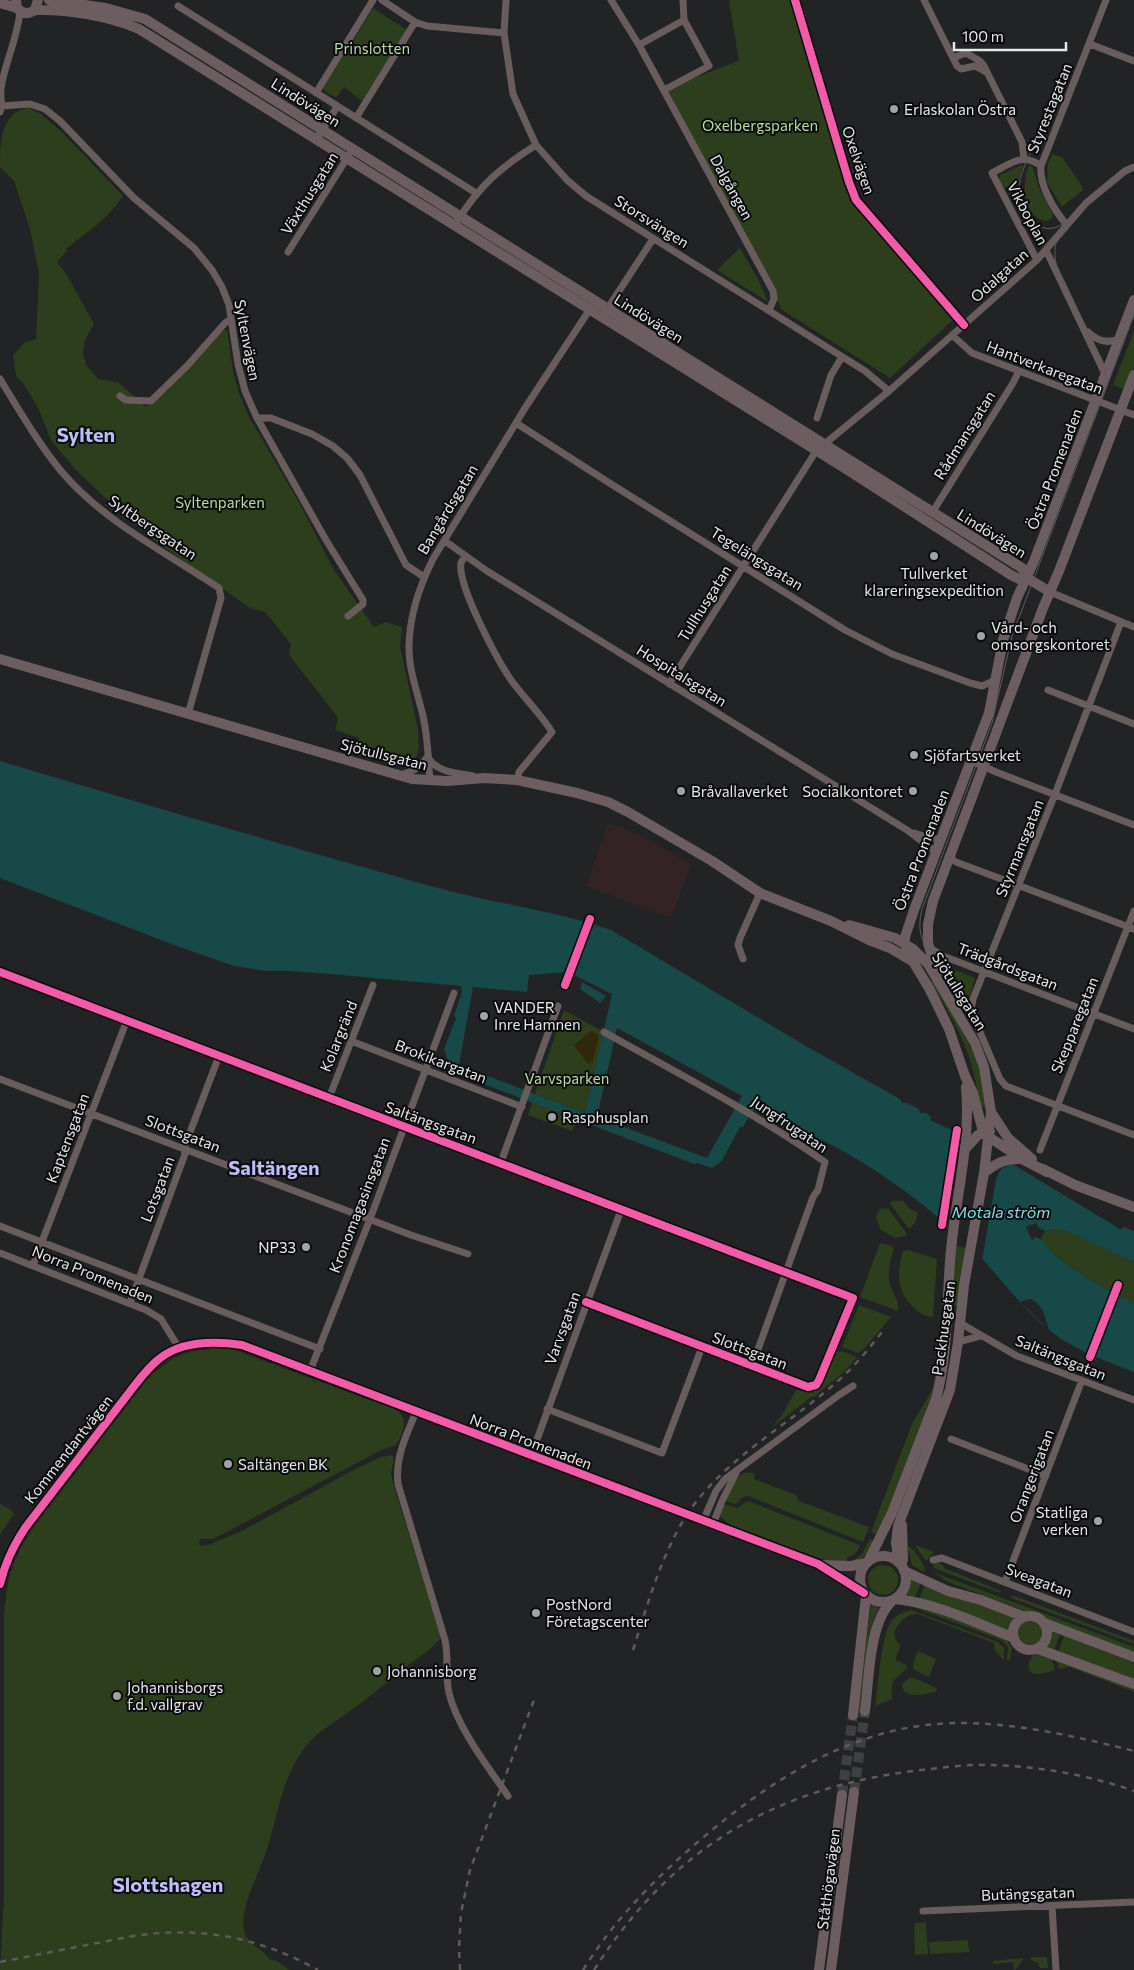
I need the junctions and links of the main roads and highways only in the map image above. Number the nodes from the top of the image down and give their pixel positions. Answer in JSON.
{"nodes":[{"id":1,"x":38,"y":0,"type":"edge"},
{"id":2,"x":49,"y":0,"type":"edge"},
{"id":3,"x":0,"y":2,"type":"edge"},
{"id":4,"x":23,"y":9,"type":"edge"},
{"id":5,"x":458,"y":221,"type":"junction"},
{"id":6,"x":1134,"y":300,"type":"edge"},
{"id":7,"x":1134,"y":374,"type":"edge"},
{"id":8,"x":824,"y":445,"type":"junction"},
{"id":9,"x":1028,"y":578,"type":"junction"},
{"id":10,"x":1050,"y":592,"type":"junction"},
{"id":11,"x":0,"y":659,"type":"edge"},
{"id":12,"x":976,"y":766,"type":"junction"},
{"id":13,"x":831,"y":921,"type":"junction"},
{"id":14,"x":906,"y":944,"type":"junction"},
{"id":15,"x":912,"y":961,"type":"junction"},
{"id":16,"x":938,"y":979,"type":"junction"},
{"id":17,"x":965,"y":1076,"type":"junction"},
{"id":18,"x":991,"y":1112,"type":"junction"},
{"id":19,"x":988,"y":1137,"type":"junction"},
{"id":20,"x":970,"y":1138,"type":"junction"},
{"id":21,"x":1008,"y":1138,"type":"junction"},
{"id":22,"x":965,"y":1150,"type":"joint"},
{"id":23,"x":1022,"y":1159,"type":"junction"},
{"id":24,"x":1047,"y":1172,"type":"junction"},
{"id":25,"x":984,"y":1173,"type":"junction"},
{"id":26,"x":1134,"y":1207,"type":"edge"},
{"id":27,"x":180,"y":1348,"type":"joint"},
{"id":28,"x":897,"y":1515,"type":"junction"},
{"id":29,"x":870,"y":1561,"type":"junction"},
{"id":30,"x":818,"y":1564,"type":"junction"},
{"id":31,"x":902,"y":1565,"type":"junction"},
{"id":32,"x":0,"y":1584,"type":"edge"},
{"id":33,"x":864,"y":1591,"type":"junction"},
{"id":34,"x":894,"y":1600,"type":"junction"},
{"id":35,"x":1025,"y":1617,"type":"junction"},
{"id":36,"x":1044,"y":1623,"type":"junction"},
{"id":37,"x":1014,"y":1638,"type":"junction"},
{"id":38,"x":1038,"y":1649,"type":"junction"},
{"id":39,"x":1134,"y":1658,"type":"edge"},
{"id":40,"x":1134,"y":1684,"type":"edge"},
{"id":41,"x":865,"y":1711,"type":"tunnel mouth"},
{"id":42,"x":853,"y":1715,"type":"tunnel mouth"},
{"id":43,"x":854,"y":1792,"type":"tunnel mouth"},
{"id":44,"x":842,"y":1795,"type":"tunnel mouth"},
{"id":45,"x":819,"y":1970,"type":"edge"},
{"id":46,"x":831,"y":1970,"type":"edge"}],
"edges":[{"from":1,"to":4,"type":"main road"},
{"from":2,"to":5,"type":"main road","name":"Lindövägen"},
{"from":3,"to":4,"type":"main road","name":"Lindövägen"},
{"from":4,"to":5,"type":"main road","name":"Lindövägen"},
{"from":5,"to":8,"type":"main road","name":"Lindövägen"},
{"from":6,"to":9,"type":"main road","name":"Östra Promenaden"},
{"from":7,"to":10,"type":"main road","name":"Östra Promenaden"},
{"from":8,"to":9,"type":"main road","name":"Lindövägen"},
{"from":8,"to":9,"type":"main road","name":"Lindövägen"},
{"from":9,"to":10,"type":"main road"},
{"from":9,"to":12,"type":"main road","name":"Östra Promenaden"},
{"from":10,"to":12,"type":"main road","name":"Östra Promenaden"},
{"from":11,"to":13,"type":"main road","name":"Sjötullsgatan"},
{"from":12,"to":14,"type":"main road","name":"Östra Promenaden"},
{"from":12,"to":16,"type":"main road","name":"Östra Promenaden"},
{"from":13,"to":14,"type":"main road","name":"Sjötullsgatan"},
{"from":13,"to":15,"type":"main road","name":"Sjötullsgatan"},
{"from":14,"to":15,"type":"main road"},
{"from":14,"to":16,"type":"main road","name":"Sjötullsgatan"},
{"from":15,"to":17,"type":"main road","name":"Sjötullsgatan"},
{"from":16,"to":18,"type":"main road","name":"Sjötullsgatan"},
{"from":17,"to":19,"type":"main road","name":"Sjötullsgatan"},
{"from":17,"to":20,"type":"main road","name":"Sjötullsgatan"},
{"from":18,"to":19,"type":"main road","name":"Sjötullsgatan"},
{"from":18,"to":21,"type":"main road"},
{"from":19,"to":20,"type":"main road"},
{"from":19,"to":21,"type":"main road"},
{"from":19,"to":23,"type":"main road"},
{"from":19,"to":25,"type":"main road","name":"Packhusgatan"},
{"from":20,"to":22,"type":"main road","name":"Sjötullsgatan"},
{"from":21,"to":24,"type":"main road"},
{"from":22,"to":28,"type":"main road","name":"Packhusgatan"},
{"from":23,"to":24,"type":"main road"},
{"from":23,"to":25,"type":"main road"},
{"from":24,"to":26,"type":"main road"},
{"from":25,"to":28,"type":"main road","name":"Packhusgatan"},
{"from":27,"to":30,"type":"main road","name":"Norra Promenaden"},
{"from":27,"to":32,"type":"main road","name":"Kommendantvägen"},
{"from":28,"to":29,"type":"main road","name":"Packhusgatan"},
{"from":28,"to":31,"type":"main road","name":"Packhusgatan"},
{"from":29,"to":30,"type":"main road","name":"Norra Promenaden"},
{"from":29,"to":31,"type":"main road"},
{"from":29,"to":33,"type":"main road"},
{"from":30,"to":33,"type":"main road","name":"Norra Promenaden"},
{"from":31,"to":34,"type":"main road"},
{"from":31,"to":35,"type":"main road"},
{"from":33,"to":34,"type":"main road"},
{"from":33,"to":42,"type":"main road"},
{"from":34,"to":37,"type":"main road"},
{"from":34,"to":41,"type":"main road"},
{"from":35,"to":36,"type":"main road"},
{"from":35,"to":37,"type":"main road"},
{"from":36,"to":38,"type":"main road"},
{"from":36,"to":39,"type":"main road"},
{"from":37,"to":38,"type":"main road"},
{"from":38,"to":40,"type":"main road"},
{"from":43,"to":46,"type":"main road","name":"Ståthögavägen"},
{"from":44,"to":45,"type":"main road","name":"Ståthögavägen"}]}
